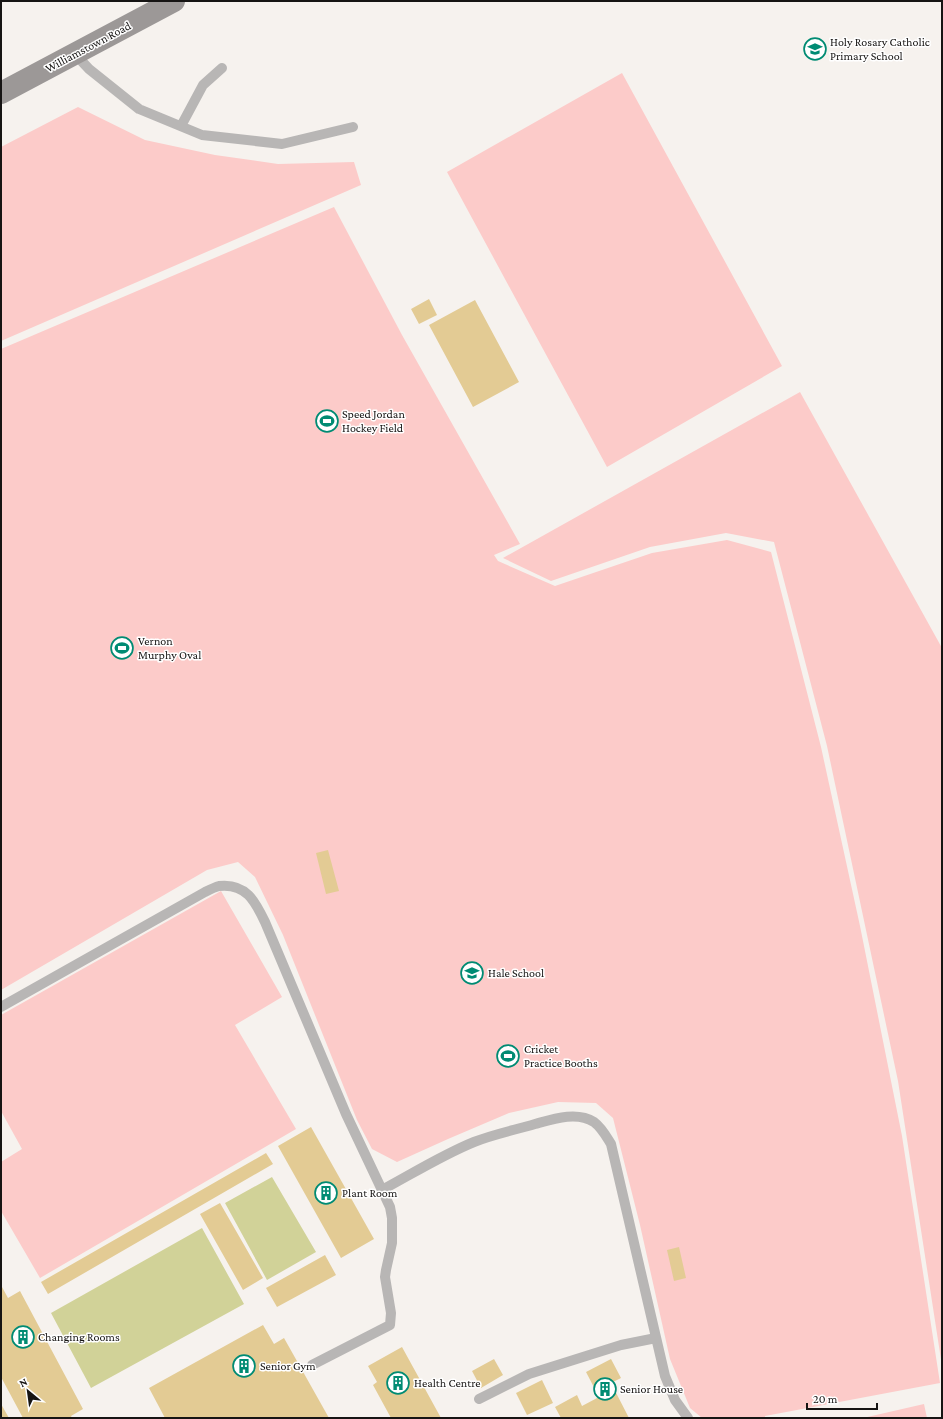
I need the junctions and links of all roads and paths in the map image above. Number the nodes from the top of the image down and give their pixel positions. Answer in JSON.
{"nodes":[{"id":1,"x":174,"y":1,"type":"edge"},
{"id":2,"x":75,"y":54,"type":"junction"},
{"id":3,"x":222,"y":68,"type":"dead end"},
{"id":4,"x":1,"y":93,"type":"edge"},
{"id":5,"x":181,"y":126,"type":"junction"},
{"id":6,"x":353,"y":127,"type":"dead end"},
{"id":7,"x":1,"y":1007,"type":"edge"},
{"id":8,"x":382,"y":1190,"type":"junction"},
{"id":9,"x":656,"y":1338,"type":"junction"},
{"id":10,"x":312,"y":1365,"type":"dead end"},
{"id":11,"x":479,"y":1399,"type":"dead end"},
{"id":12,"x":688,"y":1418,"type":"edge"}],
"edges":[{"from":1,"to":2,"type":"main road","name":"Williamstown Road"},
{"from":2,"to":4,"type":"main road","name":"Williamstown Road"},
{"from":2,"to":5,"type":"lane"},
{"from":3,"to":5,"type":"lane"},
{"from":5,"to":6,"type":"lane"},
{"from":7,"to":8,"type":"lane"},
{"from":8,"to":9,"type":"lane"},
{"from":8,"to":10,"type":"lane"},
{"from":9,"to":11,"type":"lane"},
{"from":9,"to":12,"type":"lane"}]}
